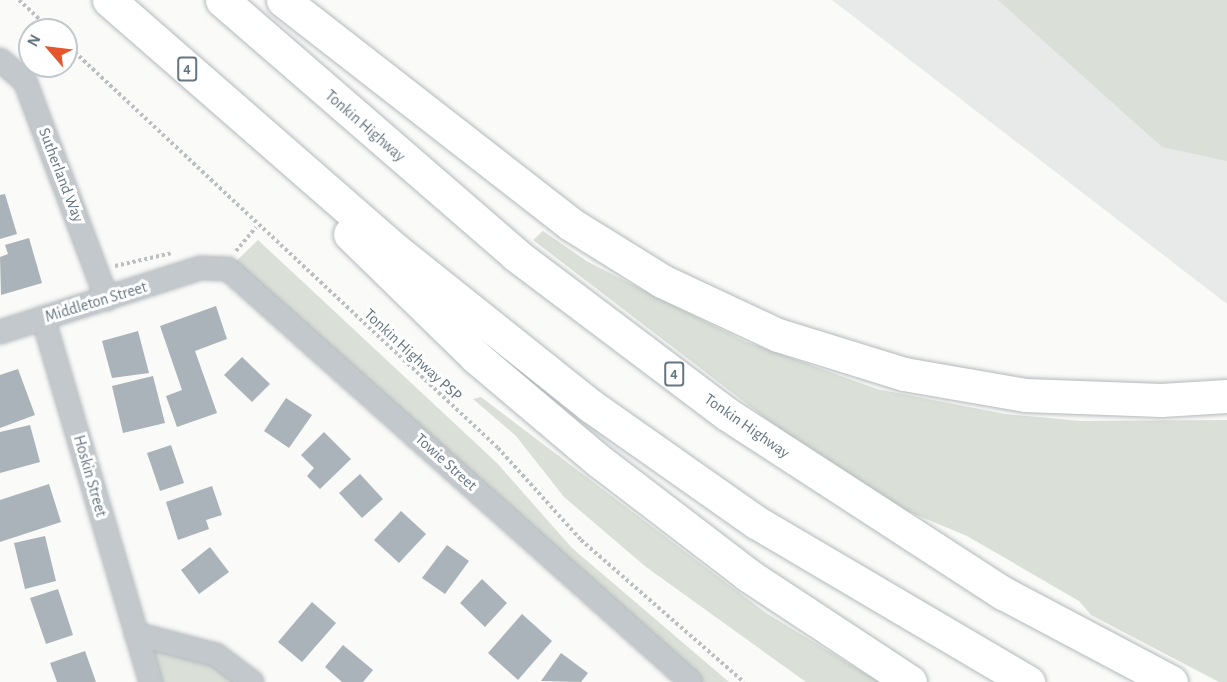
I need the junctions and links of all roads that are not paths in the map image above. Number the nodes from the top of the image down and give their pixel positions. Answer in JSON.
{"nodes":[{"id":1,"x":109,"y":0,"type":"edge"},
{"id":2,"x":222,"y":0,"type":"edge"},
{"id":3,"x":284,"y":0,"type":"edge"},
{"id":4,"x":0,"y":60,"type":"edge"},
{"id":5,"x":264,"y":140,"type":"junction"},
{"id":6,"x":192,"y":271,"type":"joint"},
{"id":7,"x":107,"y":299,"type":"junction"},
{"id":8,"x":43,"y":318,"type":"junction"},
{"id":9,"x":0,"y":332,"type":"edge"},
{"id":10,"x":1227,"y":375,"type":"edge"},
{"id":11,"x":1025,"y":395,"type":"junction"},
{"id":12,"x":1227,"y":396,"type":"edge"},
{"id":13,"x":756,"y":522,"type":"junction"},
{"id":14,"x":136,"y":634,"type":"junction"},
{"id":15,"x":151,"y":682,"type":"edge"},
{"id":16,"x":252,"y":682,"type":"edge"},
{"id":17,"x":691,"y":682,"type":"edge"},
{"id":18,"x":910,"y":682,"type":"edge"},
{"id":19,"x":988,"y":682,"type":"edge"},
{"id":20,"x":1028,"y":682,"type":"edge"},
{"id":21,"x":1171,"y":682,"type":"edge"}],
"edges":[{"from":1,"to":5,"type":"highway","number":"4"},
{"from":2,"to":21,"type":"highway","name":"Tonkin Highway","number":"4"},
{"from":3,"to":11,"type":"highway"},
{"from":4,"to":7,"type":"street","name":"Sutherland Way"},
{"from":5,"to":13,"type":"highway","number":"4"},
{"from":5,"to":18,"type":"highway"},
{"from":6,"to":7,"type":"street","name":"Middleton Street"},
{"from":6,"to":17,"type":"street","name":"Towie Street"},
{"from":7,"to":8,"type":"street","name":"Middleton Street"},
{"from":8,"to":9,"type":"street","name":"Middleton Street"},
{"from":8,"to":14,"type":"street","name":"Hoskin Street"},
{"from":10,"to":11,"type":"highway"},
{"from":11,"to":12,"type":"highway"},
{"from":13,"to":19,"type":"highway"},
{"from":13,"to":20,"type":"highway","number":"4"},
{"from":14,"to":15,"type":"street","name":"Hoskin Street"},
{"from":14,"to":16,"type":"street"}]}
